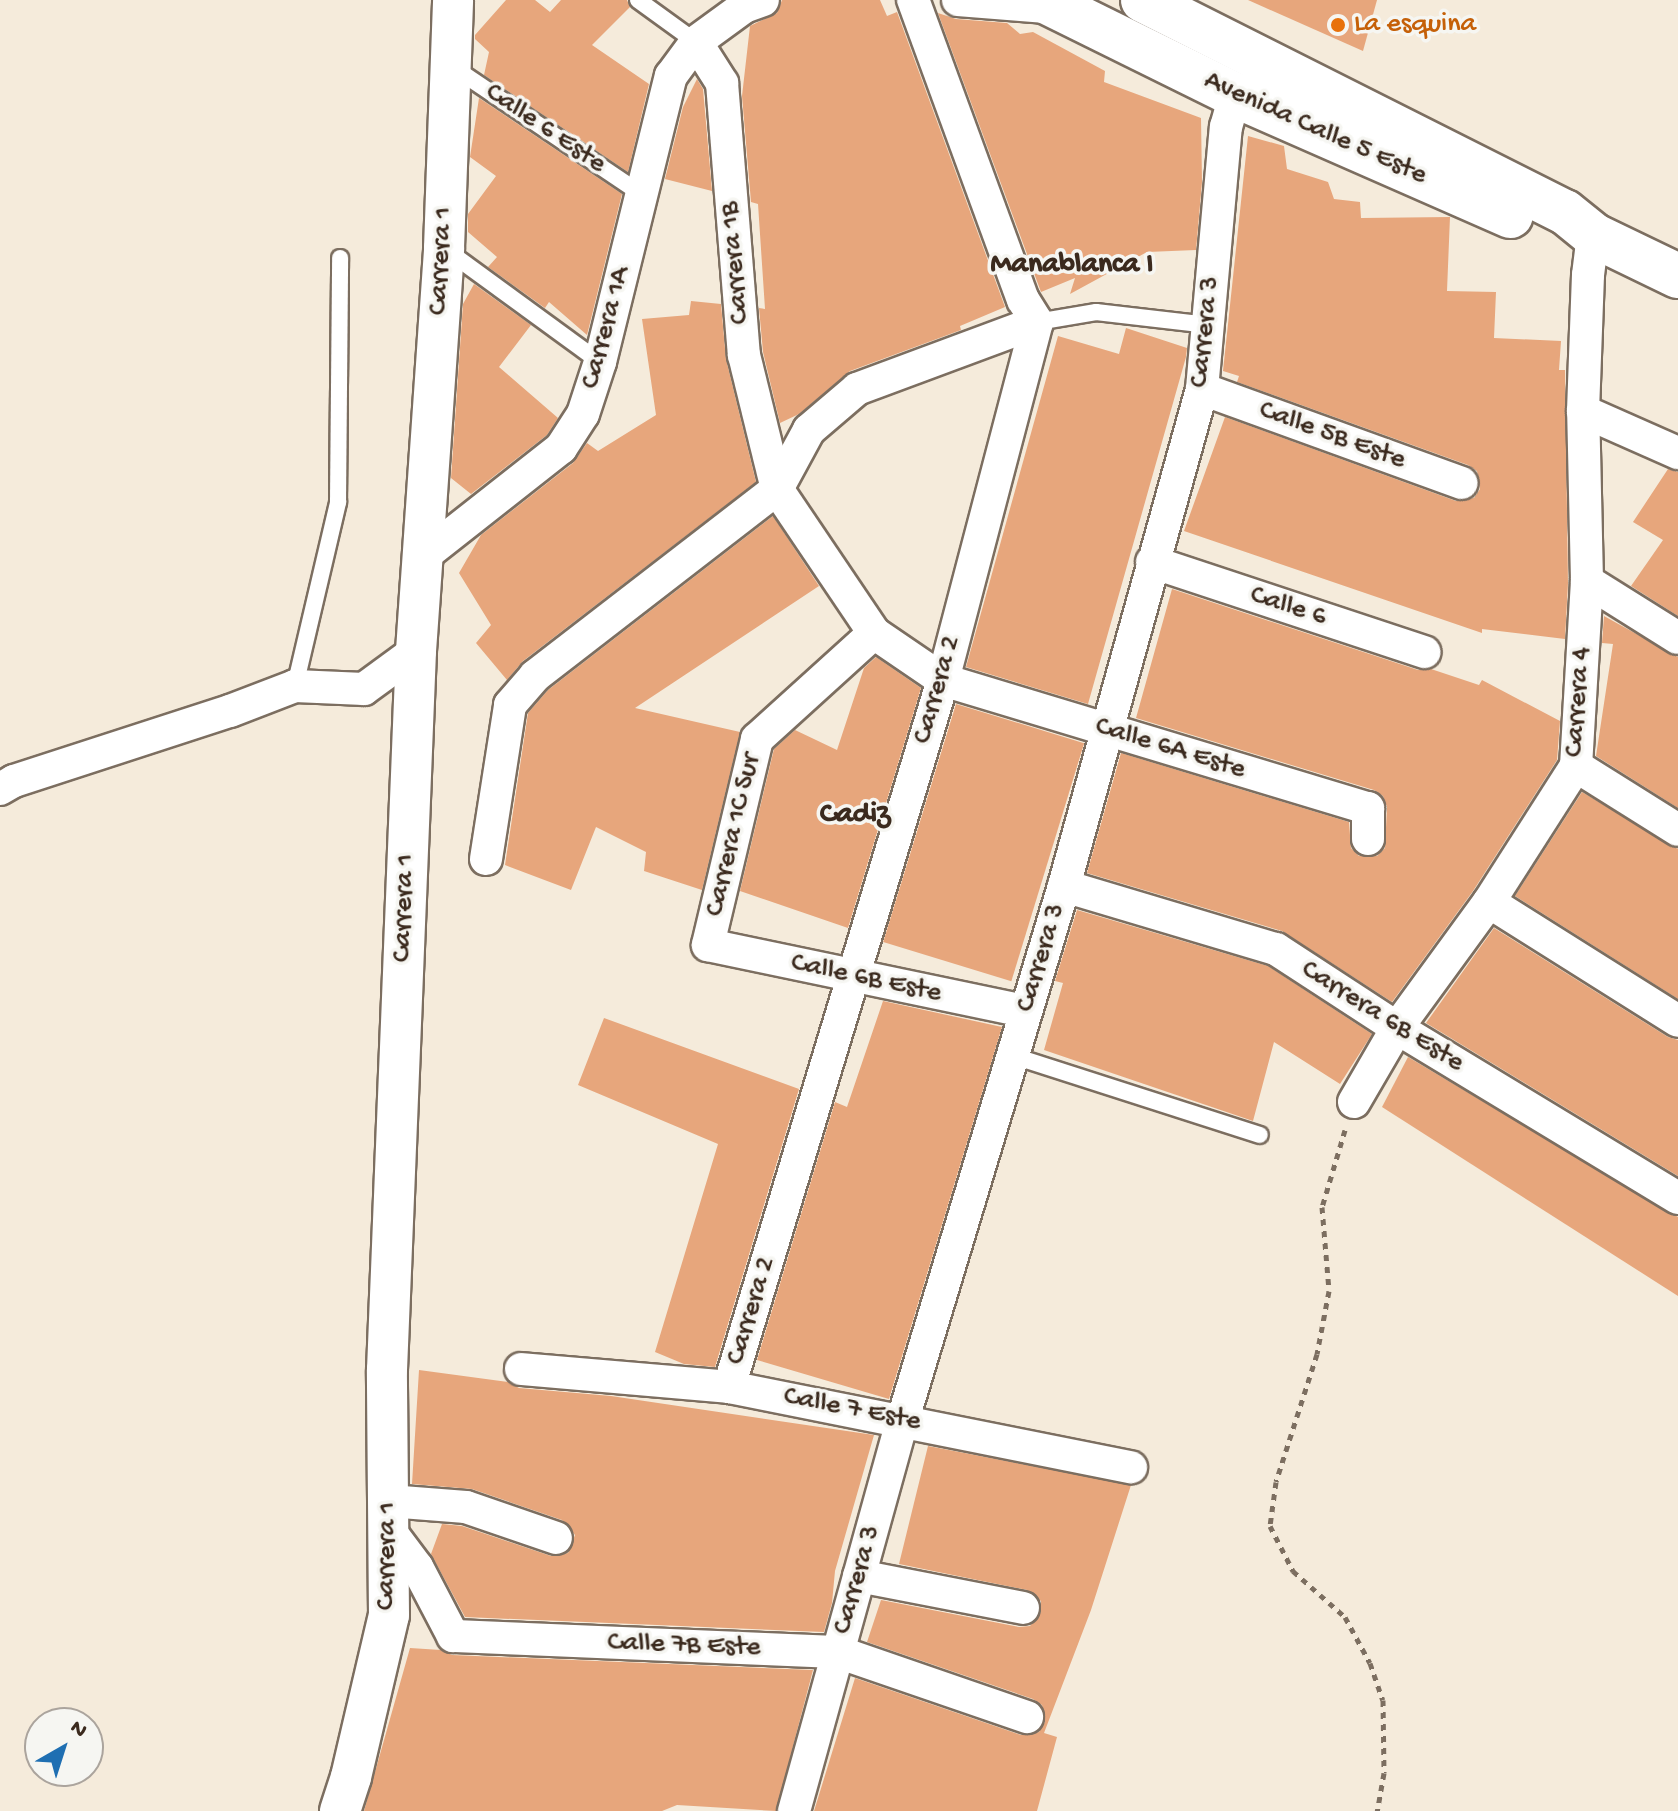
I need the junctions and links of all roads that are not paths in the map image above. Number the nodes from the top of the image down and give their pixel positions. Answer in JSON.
{"nodes":[{"id":1,"x":453,"y":0,"type":"edge"},
{"id":2,"x":638,"y":0,"type":"edge"},
{"id":3,"x":763,"y":0,"type":"edge"},
{"id":4,"x":913,"y":0,"type":"edge"},
{"id":5,"x":958,"y":0,"type":"edge"},
{"id":6,"x":1051,"y":4,"type":"edge"},
{"id":7,"x":1170,"y":6,"type":"edge"},
{"id":8,"x":696,"y":42,"type":"junction"},
{"id":9,"x":449,"y":64,"type":"junction"},
{"id":10,"x":1235,"y":95,"type":"junction"},
{"id":11,"x":641,"y":194,"type":"junction"},
{"id":12,"x":1593,"y":235,"type":"junction"},
{"id":13,"x":444,"y":248,"type":"junction"},
{"id":14,"x":340,"y":258,"type":"dead end"},
{"id":15,"x":1678,"y":276,"type":"edge"},
{"id":16,"x":1037,"y":322,"type":"junction"},
{"id":17,"x":1208,"y":325,"type":"junction"},
{"id":18,"x":600,"y":362,"type":"junction"},
{"id":19,"x":1202,"y":389,"type":"junction"},
{"id":20,"x":1583,"y":411,"type":"junction"},
{"id":21,"x":1678,"y":453,"type":"edge"},
{"id":22,"x":1462,"y":483,"type":"dead end"},
{"id":23,"x":777,"y":489,"type":"junction"},
{"id":24,"x":425,"y":555,"type":"junction"},
{"id":25,"x":1152,"y":562,"type":"junction"},
{"id":26,"x":1587,"y":581,"type":"junction"},
{"id":27,"x":874,"y":633,"type":"junction"},
{"id":28,"x":1678,"y":638,"type":"edge"},
{"id":29,"x":416,"y":651,"type":"junction"},
{"id":30,"x":1424,"y":652,"type":"dead end"},
{"id":31,"x":943,"y":680,"type":"junction"},
{"id":32,"x":295,"y":686,"type":"junction"},
{"id":33,"x":1106,"y":729,"type":"junction"},
{"id":34,"x":1576,"y":766,"type":"junction"},
{"id":35,"x":0,"y":789,"type":"edge"},
{"id":36,"x":1678,"y":830,"type":"edge"},
{"id":37,"x":1368,"y":839,"type":"dead end"},
{"id":38,"x":486,"y":859,"type":"dead end"},
{"id":39,"x":1064,"y":886,"type":"junction"},
{"id":40,"x":1489,"y":902,"type":"junction"},
{"id":41,"x":708,"y":945,"type":"joint"},
{"id":42,"x":852,"y":977,"type":"junction"},
{"id":43,"x":1025,"y":1011,"type":"junction"},
{"id":44,"x":1678,"y":1021,"type":"edge"},
{"id":45,"x":1397,"y":1028,"type":"junction"},
{"id":46,"x":1014,"y":1056,"type":"junction"},
{"id":47,"x":1354,"y":1102,"type":"road end"},
{"id":48,"x":1260,"y":1135,"type":"dead end"},
{"id":49,"x":1678,"y":1198,"type":"edge"},
{"id":50,"x":521,"y":1369,"type":"dead end"},
{"id":51,"x":729,"y":1387,"type":"junction"},
{"id":52,"x":903,"y":1419,"type":"junction"},
{"id":53,"x":1131,"y":1467,"type":"dead end"},
{"id":54,"x":390,"y":1516,"type":"junction"},
{"id":55,"x":556,"y":1538,"type":"dead end"},
{"id":56,"x":859,"y":1576,"type":"junction"},
{"id":57,"x":1023,"y":1608,"type":"dead end"},
{"id":58,"x":838,"y":1652,"type":"junction"},
{"id":59,"x":1027,"y":1717,"type":"dead end"},
{"id":60,"x":340,"y":1811,"type":"edge"},
{"id":61,"x":794,"y":1811,"type":"edge"}],
"edges":[{"from":1,"to":9,"type":"street","name":"Carrera 1"},
{"from":2,"to":8,"type":"lane"},
{"from":3,"to":8,"type":"street","name":"Carrera 1A"},
{"from":4,"to":16,"type":"street"},
{"from":5,"to":6,"type":"street"},
{"from":6,"to":10,"type":"main road","name":"Avenida Calle 5 Este"},
{"from":7,"to":12,"type":"main road","name":"Avenida Calle 5 Este"},
{"from":8,"to":11,"type":"street","name":"Carrera 1A"},
{"from":8,"to":23,"type":"street","name":"Carrera 1B"},
{"from":9,"to":11,"type":"lane","name":"Calle 6 Este"},
{"from":9,"to":13,"type":"street","name":"Carrera 1"},
{"from":10,"to":12,"type":"main road","name":"Avenida Calle 5 Este"},
{"from":10,"to":17,"type":"street","name":"Carrera 3"},
{"from":11,"to":18,"type":"street","name":"Carrera 1A"},
{"from":12,"to":15,"type":"main road","name":"Avenida Calle 5 Este"},
{"from":12,"to":20,"type":"street","name":"Carrera 4"},
{"from":13,"to":18,"type":"lane"},
{"from":13,"to":24,"type":"street","name":"Carrera 1"},
{"from":14,"to":32,"type":"lane"},
{"from":16,"to":17,"type":"lane"},
{"from":16,"to":23,"type":"street"},
{"from":16,"to":31,"type":"street","name":"Carrera 2"},
{"from":17,"to":19,"type":"street","name":"Carrera 3"},
{"from":18,"to":24,"type":"street","name":"Carrera 1A"},
{"from":19,"to":22,"type":"street","name":"Calle 5B Este"},
{"from":19,"to":25,"type":"street","name":"Carrera 3"},
{"from":20,"to":21,"type":"street"},
{"from":20,"to":26,"type":"street","name":"Carrera 4"},
{"from":23,"to":27,"type":"street","name":"Carrera 1B"},
{"from":23,"to":38,"type":"street"},
{"from":24,"to":29,"type":"street","name":"Carrera 1"},
{"from":25,"to":30,"type":"street","name":"Calle 6"},
{"from":25,"to":33,"type":"street","name":"Carrera 3"},
{"from":26,"to":28,"type":"street"},
{"from":26,"to":34,"type":"street","name":"Carrera 4"},
{"from":27,"to":31,"type":"street","name":"Carrera 1B"},
{"from":27,"to":41,"type":"street","name":"Carrera 1C Sur"},
{"from":29,"to":32,"type":"street"},
{"from":29,"to":54,"type":"street","name":"Carrera 1"},
{"from":31,"to":33,"type":"street","name":"Calle 6A Este"},
{"from":31,"to":42,"type":"street","name":"Carrera 2"},
{"from":32,"to":35,"type":"street"},
{"from":33,"to":37,"type":"street","name":"Calle 6A Este"},
{"from":33,"to":39,"type":"street","name":"Carrera 3"},
{"from":34,"to":36,"type":"street"},
{"from":34,"to":40,"type":"street","name":"Carrera 4"},
{"from":39,"to":43,"type":"street","name":"Carrera 3"},
{"from":39,"to":45,"type":"street","name":"Carrera 6B Este"},
{"from":40,"to":44,"type":"street"},
{"from":40,"to":45,"type":"street","name":"Carrera 4"},
{"from":41,"to":42,"type":"street","name":"Calle 6B Este"},
{"from":42,"to":43,"type":"street","name":"Calle 6B Este"},
{"from":42,"to":51,"type":"street","name":"Carrera 2"},
{"from":43,"to":46,"type":"street","name":"Carrera 3"},
{"from":45,"to":47,"type":"street","name":"Carrera 4"},
{"from":45,"to":49,"type":"street","name":"Carrera 6B Este"},
{"from":46,"to":48,"type":"lane"},
{"from":46,"to":52,"type":"street","name":"Carrera 3"},
{"from":50,"to":51,"type":"street","name":"Calle 7 Este"},
{"from":51,"to":52,"type":"street","name":"Calle 7 Este"},
{"from":52,"to":53,"type":"street","name":"Calle 7 Este"},
{"from":52,"to":56,"type":"street","name":"Carrera 3"},
{"from":54,"to":55,"type":"street"},
{"from":54,"to":58,"type":"street","name":"Calle 7B Este"},
{"from":54,"to":60,"type":"street","name":"Carrera 1"},
{"from":56,"to":57,"type":"street"},
{"from":56,"to":58,"type":"street","name":"Carrera 3"},
{"from":58,"to":59,"type":"street","name":"Calle 7B Este"},
{"from":58,"to":61,"type":"street","name":"Carrera 3"}]}
